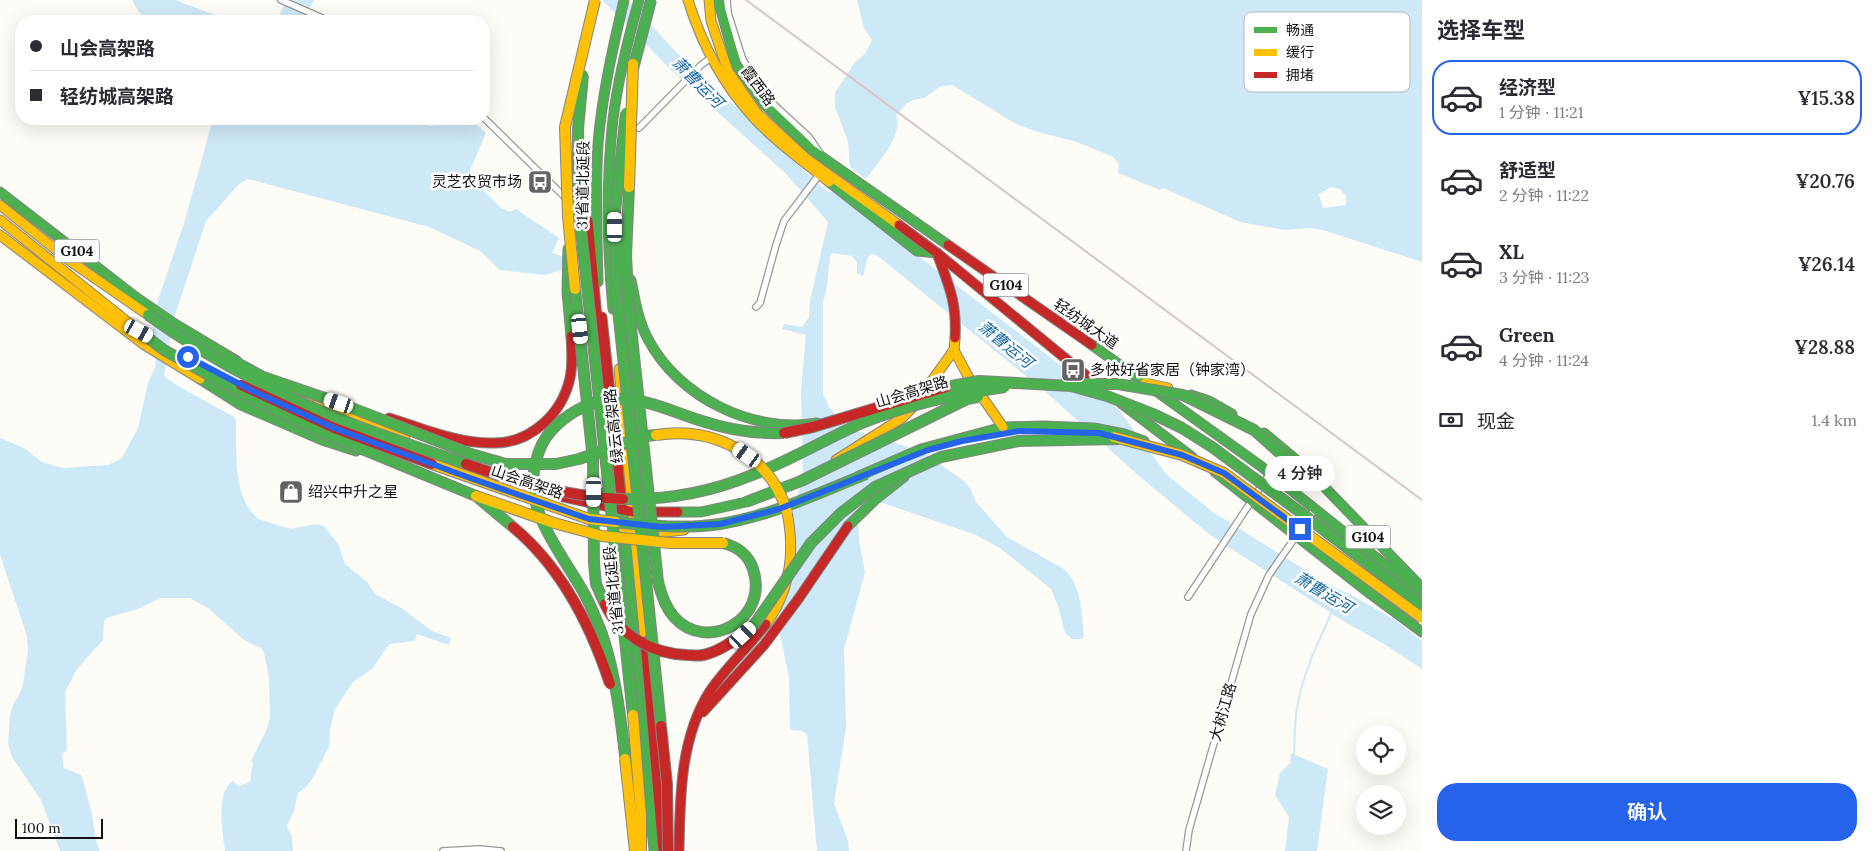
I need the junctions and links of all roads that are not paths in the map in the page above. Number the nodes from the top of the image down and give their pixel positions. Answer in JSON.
{"nodes":[{"id":1,"x":282,"y":0,"type":"edge"},
{"id":2,"x":596,"y":0,"type":"edge"},
{"id":3,"x":624,"y":0,"type":"edge"},
{"id":4,"x":639,"y":0,"type":"edge"},
{"id":5,"x":652,"y":0,"type":"edge"},
{"id":6,"x":688,"y":0,"type":"edge"},
{"id":7,"x":708,"y":0,"type":"edge"},
{"id":8,"x":718,"y":0,"type":"edge"},
{"id":9,"x":727,"y":0,"type":"edge"},
{"id":10,"x":317,"y":15,"type":"edge"},
{"id":11,"x":712,"y":57,"type":"junction"},
{"id":12,"x":633,"y":64,"type":"junction"},
{"id":13,"x":490,"y":124,"type":"edge"},
{"id":14,"x":639,"y":128,"type":"dead end"},
{"id":15,"x":820,"y":170,"type":"junction"},
{"id":16,"x":837,"y":179,"type":"junction"},
{"id":17,"x":608,"y":184,"type":"junction"},
{"id":18,"x":0,"y":192,"type":"edge"},
{"id":19,"x":861,"y":196,"type":"junction"},
{"id":20,"x":0,"y":198,"type":"edge"},
{"id":21,"x":0,"y":205,"type":"edge"},
{"id":22,"x":568,"y":216,"type":"junction"},
{"id":23,"x":0,"y":220,"type":"edge"},
{"id":24,"x":588,"y":221,"type":"joint"},
{"id":25,"x":0,"y":226,"type":"edge"},
{"id":26,"x":0,"y":235,"type":"edge"},
{"id":27,"x":937,"y":253,"type":"junction"},
{"id":28,"x":626,"y":256,"type":"junction"},
{"id":29,"x":70,"y":260,"type":"junction"},
{"id":30,"x":63,"y":270,"type":"junction"},
{"id":31,"x":756,"y":307,"type":"dead end"},
{"id":32,"x":151,"y":312,"type":"junction"},
{"id":33,"x":139,"y":331,"type":"junction"},
{"id":34,"x":954,"y":347,"type":"junction"},
{"id":35,"x":1145,"y":383,"type":"junction"},
{"id":36,"x":1019,"y":384,"type":"junction"},
{"id":37,"x":358,"y":410,"type":"junction"},
{"id":38,"x":854,"y":414,"type":"junction"},
{"id":39,"x":1003,"y":427,"type":"junction"},
{"id":40,"x":1121,"y":436,"type":"junction"},
{"id":41,"x":940,"y":457,"type":"junction"},
{"id":42,"x":1193,"y":457,"type":"junction"},
{"id":43,"x":617,"y":460,"type":"junction"},
{"id":44,"x":1270,"y":473,"type":"junction"},
{"id":45,"x":800,"y":481,"type":"junction"},
{"id":46,"x":612,"y":484,"type":"junction"},
{"id":47,"x":476,"y":496,"type":"junction"},
{"id":48,"x":1251,"y":500,"type":"junction"},
{"id":49,"x":587,"y":503,"type":"junction"},
{"id":50,"x":1315,"y":509,"type":"junction"},
{"id":51,"x":628,"y":512,"type":"junction"},
{"id":52,"x":624,"y":534,"type":"junction"},
{"id":53,"x":636,"y":534,"type":"junction"},
{"id":54,"x":1295,"y":536,"type":"junction"},
{"id":55,"x":1422,"y":591,"type":"edge"},
{"id":56,"x":1188,"y":597,"type":"dead end"},
{"id":57,"x":1422,"y":606,"type":"edge"},
{"id":58,"x":1422,"y":618,"type":"edge"},
{"id":59,"x":1422,"y":632,"type":"edge"},
{"id":60,"x":694,"y":722,"type":"junction"},
{"id":61,"x":626,"y":764,"type":"junction"},
{"id":62,"x":443,"y":851,"type":"edge"},
{"id":63,"x":501,"y":851,"type":"edge"},
{"id":64,"x":635,"y":851,"type":"edge"},
{"id":65,"x":641,"y":851,"type":"edge"},
{"id":66,"x":654,"y":851,"type":"edge"},
{"id":67,"x":663,"y":851,"type":"edge"},
{"id":68,"x":668,"y":851,"type":"edge"},
{"id":69,"x":679,"y":851,"type":"edge"},
{"id":70,"x":1186,"y":851,"type":"edge"}],
"edges":[{"from":1,"to":10,"type":"street"},
{"from":2,"to":22,"type":"main road","bridge":true},
{"from":2,"to":65,"type":"main road","name":"绿云高架路","bridge":true},
{"from":3,"to":43,"type":"main road","name":"31省道北延段"},
{"from":4,"to":17,"type":"main road"},
{"from":5,"to":12,"type":"main road","name":"绿云高架路","bridge":true},
{"from":5,"to":17,"type":"main road","bridge":true},
{"from":6,"to":11,"type":"main road"},
{"from":7,"to":15,"type":"main road","name":"霞西路"},
{"from":8,"to":15,"type":"main road","name":"霞西路"},
{"from":9,"to":15,"type":"street"},
{"from":11,"to":14,"type":"street"},
{"from":11,"to":15,"type":"main road"},
{"from":12,"to":28,"type":"main road","bridge":true},
{"from":12,"to":68,"type":"main road","name":"绿云高架路","bridge":true},
{"from":13,"to":24,"type":"street"},
{"from":15,"to":16,"type":"main road"},
{"from":15,"to":31,"type":"street"},
{"from":16,"to":19,"type":"main road"},
{"from":16,"to":19,"type":"main road","name":"轻纺城大道","number":"G104"},
{"from":17,"to":51,"type":"main road"},
{"from":18,"to":32,"type":"main road","number":"G104"},
{"from":19,"to":27,"type":"main road"},
{"from":19,"to":35,"type":"main road","name":"轻纺城大道","number":"G104"},
{"from":20,"to":29,"type":"main road"},
{"from":21,"to":29,"type":"main road","number":"G104"},
{"from":22,"to":37,"type":"main road","bridge":true},
{"from":22,"to":41,"type":"main road","bridge":true},
{"from":23,"to":30,"type":"main road","number":"G104"},
{"from":24,"to":46,"type":"main road"},
{"from":25,"to":30,"type":"main road"},
{"from":26,"to":52,"type":"main road","number":"G104"},
{"from":27,"to":34,"type":"main road"},
{"from":27,"to":42,"type":"main road","number":"G104"},
{"from":28,"to":38,"type":"main road","bridge":true},
{"from":28,"to":47,"type":"main road","bridge":true},
{"from":29,"to":32,"type":"main road","number":"G104"},
{"from":30,"to":33,"type":"main road","number":"G104"},
{"from":32,"to":36,"type":"main road","name":"山会高架路","bridge":true},
{"from":32,"to":37,"type":"main road","bridge":true},
{"from":32,"to":49,"type":"main road","number":"G104"},
{"from":33,"to":40,"type":"main road","name":"山会高架路","bridge":true},
{"from":33,"to":47,"type":"main road","bridge":true},
{"from":34,"to":39,"type":"main road"},
{"from":34,"to":45,"type":"main road","bridge":true},
{"from":35,"to":44,"type":"main road","name":"轻纺城大道","number":"G104"},
{"from":35,"to":55,"type":"main road"},
{"from":36,"to":38,"type":"main road","bridge":true},
{"from":36,"to":57,"type":"main road","bridge":true},
{"from":37,"to":60,"type":"main road","bridge":true},
{"from":38,"to":61,"type":"main road","bridge":true},
{"from":39,"to":40,"type":"main road","number":"G104"},
{"from":39,"to":53,"type":"main road","number":"G104","bridge":true},
{"from":40,"to":41,"type":"main road","bridge":true},
{"from":40,"to":42,"type":"main road","number":"G104"},
{"from":40,"to":58,"type":"main road","bridge":true},
{"from":41,"to":60,"type":"main road"},
{"from":42,"to":48,"type":"main road","number":"G104"},
{"from":43,"to":46,"type":"main road"},
{"from":43,"to":51,"type":"main road","name":"31省道北延段"},
{"from":44,"to":48,"type":"street"},
{"from":44,"to":50,"type":"main road","name":"轻纺城大道","number":"G104"},
{"from":45,"to":51,"type":"main road","number":"G104","bridge":true},
{"from":45,"to":55,"type":"main road","number":"G104","bridge":true},
{"from":46,"to":49,"type":"main road"},
{"from":47,"to":61,"type":"main road","bridge":true},
{"from":48,"to":54,"type":"main road","number":"G104"},
{"from":48,"to":56,"type":"street"},
{"from":49,"to":51,"type":"main road","number":"G104"},
{"from":50,"to":54,"type":"street","name":"大树江路"},
{"from":50,"to":55,"type":"main road","name":"轻纺城大道","number":"G104"},
{"from":51,"to":52,"type":"main road","name":"31省道北延段"},
{"from":51,"to":53,"type":"main road"},
{"from":52,"to":53,"type":"main road","number":"G104"},
{"from":52,"to":66,"type":"main road","name":"31省道北延段"},
{"from":53,"to":67,"type":"main road"},
{"from":54,"to":59,"type":"main road","number":"G104"},
{"from":54,"to":70,"type":"street","name":"大树江路"},
{"from":60,"to":69,"type":"main road"},
{"from":61,"to":64,"type":"main road","bridge":true},
{"from":62,"to":63,"type":"street"}]}
